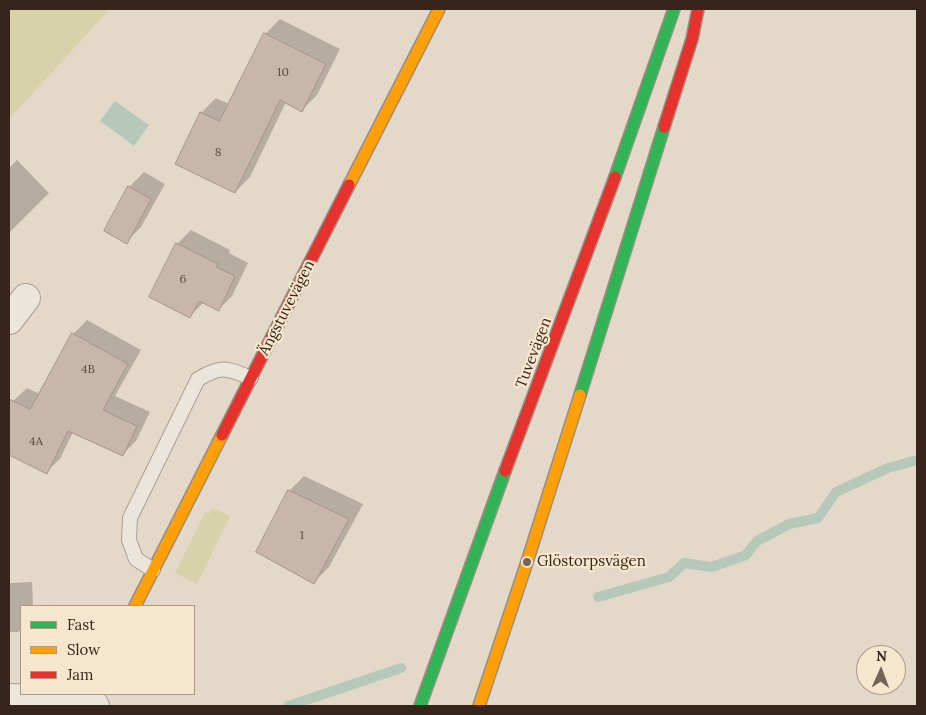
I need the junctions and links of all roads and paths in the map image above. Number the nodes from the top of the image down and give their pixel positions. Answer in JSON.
{"nodes":[{"id":1,"x":439,"y":9,"type":"edge"},
{"id":2,"x":674,"y":9,"type":"edge"},
{"id":3,"x":698,"y":9,"type":"edge"},
{"id":4,"x":26,"y":298,"type":"dead end"},
{"id":5,"x":9,"y":320,"type":"edge"},
{"id":6,"x":251,"y":378,"type":"junction"},
{"id":7,"x":153,"y":570,"type":"junction"},
{"id":8,"x":136,"y":605,"type":"edge"},
{"id":9,"x":9,"y":698,"type":"edge"},
{"id":10,"x":91,"y":703,"type":"edge"},
{"id":11,"x":420,"y":706,"type":"edge"},
{"id":12,"x":479,"y":706,"type":"edge"}],
"edges":[{"from":1,"to":6,"type":"main road","name":"Ängstuvevägen"},
{"from":2,"to":11,"type":"main road","name":"Tuvevägen"},
{"from":3,"to":12,"type":"main road"},
{"from":4,"to":5,"type":"street"},
{"from":6,"to":7,"type":"main road","name":"Ängstuvevägen"},
{"from":6,"to":7,"type":"lane"},
{"from":7,"to":8,"type":"main road","name":"Ängstuvevägen"},
{"from":9,"to":10,"type":"street"}]}
